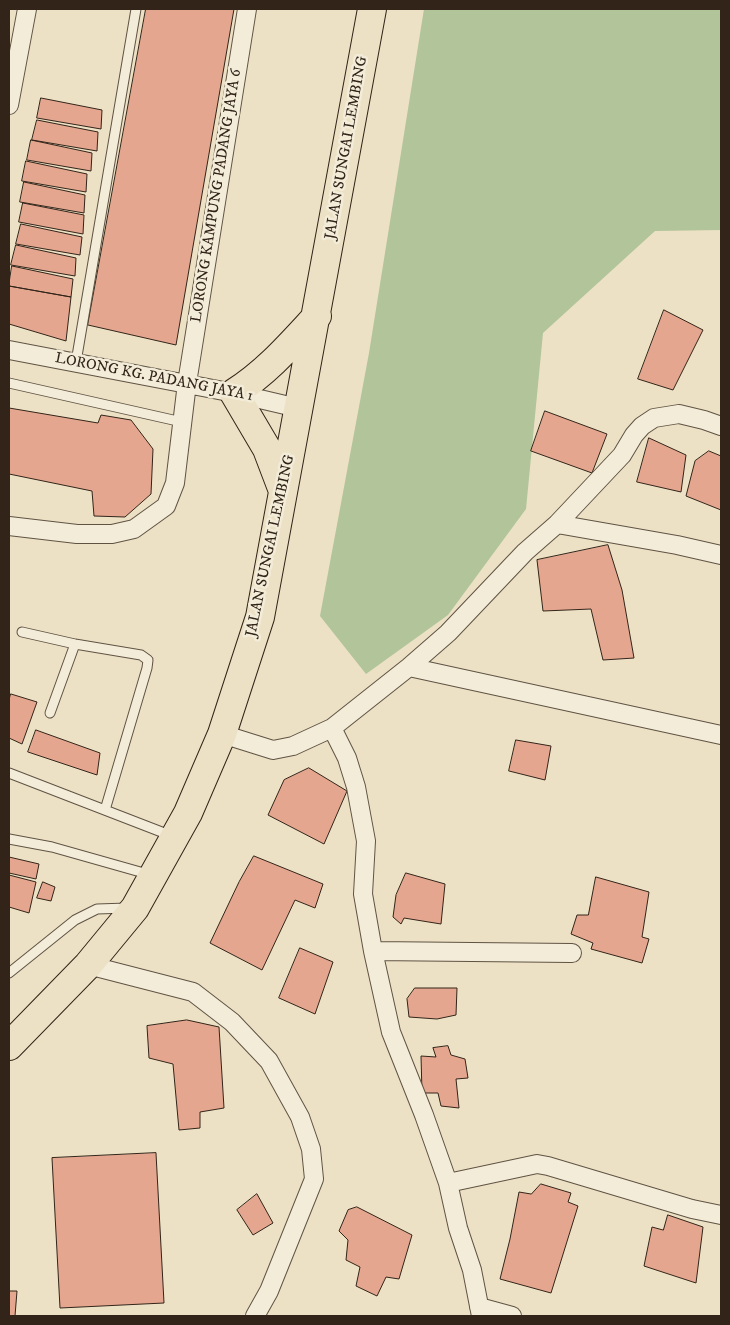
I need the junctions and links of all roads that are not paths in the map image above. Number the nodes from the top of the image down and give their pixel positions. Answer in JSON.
{"nodes":[{"id":1,"x":27,"y":9,"type":"edge"},
{"id":2,"x":136,"y":9,"type":"edge"},
{"id":3,"x":248,"y":9,"type":"edge"},
{"id":4,"x":372,"y":9,"type":"edge"},
{"id":5,"x":14,"y":52,"type":"edge"},
{"id":6,"x":9,"y":106,"type":"edge"},
{"id":7,"x":316,"y":316,"type":"junction"},
{"id":8,"x":9,"y":350,"type":"edge"},
{"id":9,"x":76,"y":362,"type":"junction"},
{"id":10,"x":9,"y":383,"type":"edge"},
{"id":11,"x":187,"y":383,"type":"junction"},
{"id":12,"x":234,"y":392,"type":"junction"},
{"id":13,"x":298,"y":408,"type":"junction"},
{"id":14,"x":182,"y":422,"type":"junction"},
{"id":15,"x":721,"y":426,"type":"edge"},
{"id":16,"x":283,"y":493,"type":"junction"},
{"id":17,"x":557,"y":524,"type":"junction"},
{"id":18,"x":9,"y":526,"type":"edge"},
{"id":19,"x":721,"y":555,"type":"edge"},
{"id":20,"x":22,"y":632,"type":"dead end"},
{"id":21,"x":75,"y":644,"type":"junction"},
{"id":22,"x":409,"y":668,"type":"junction"},
{"id":23,"x":50,"y":713,"type":"dead end"},
{"id":24,"x":332,"y":728,"type":"junction"},
{"id":25,"x":222,"y":734,"type":"junction"},
{"id":26,"x":721,"y":735,"type":"edge"},
{"id":27,"x":9,"y":773,"type":"edge"},
{"id":28,"x":105,"y":810,"type":"junction"},
{"id":29,"x":174,"y":837,"type":"junction"},
{"id":30,"x":9,"y":840,"type":"edge"},
{"id":31,"x":153,"y":875,"type":"junction"},
{"id":32,"x":135,"y":908,"type":"junction"},
{"id":33,"x":373,"y":951,"type":"junction"},
{"id":34,"x":572,"y":953,"type":"dead end"},
{"id":35,"x":88,"y":965,"type":"junction"},
{"id":36,"x":9,"y":973,"type":"edge"},
{"id":37,"x":9,"y":1046,"type":"edge"},
{"id":38,"x":448,"y":1183,"type":"junction"},
{"id":39,"x":721,"y":1215,"type":"edge"},
{"id":40,"x":480,"y":1312,"type":"edge"},
{"id":41,"x":255,"y":1316,"type":"edge"},
{"id":42,"x":512,"y":1316,"type":"edge"}],
"edges":[{"from":1,"to":5,"type":"street"},
{"from":2,"to":9,"type":"lane"},
{"from":3,"to":11,"type":"street","name":"LORONG KAMPUNG PADANG JAYA 6"},
{"from":4,"to":7,"type":"main road","name":"JALAN SUNGAI LEMBING"},
{"from":5,"to":6,"type":"street"},
{"from":7,"to":12,"type":"main road"},
{"from":7,"to":13,"type":"main road","name":"JALAN SUNGAI LEMBING"},
{"from":8,"to":9,"type":"street","name":"LORONG KG. PADANG JAYA 1"},
{"from":9,"to":11,"type":"street","name":"LORONG KG. PADANG JAYA 1"},
{"from":10,"to":14,"type":"lane"},
{"from":11,"to":12,"type":"street","name":"LORONG KG. PADANG JAYA 1"},
{"from":11,"to":14,"type":"street","name":"LORONG KAMPUNG PADANG JAYA 6"},
{"from":12,"to":13,"type":"street","name":"LORONG KG. PADANG JAYA 1"},
{"from":12,"to":16,"type":"main road"},
{"from":13,"to":16,"type":"main road","name":"JALAN SUNGAI LEMBING"},
{"from":14,"to":18,"type":"street","name":"LORONG KAMPUNG PADANG JAYA 6"},
{"from":15,"to":17,"type":"street"},
{"from":16,"to":25,"type":"main road","name":"JALAN SUNGAI LEMBING"},
{"from":17,"to":19,"type":"street"},
{"from":17,"to":22,"type":"street"},
{"from":20,"to":21,"type":"lane"},
{"from":21,"to":23,"type":"lane"},
{"from":21,"to":28,"type":"lane"},
{"from":22,"to":24,"type":"street"},
{"from":22,"to":26,"type":"street"},
{"from":24,"to":25,"type":"street"},
{"from":24,"to":33,"type":"street"},
{"from":25,"to":29,"type":"main road","name":"JALAN SUNGAI LEMBING"},
{"from":27,"to":28,"type":"lane"},
{"from":28,"to":29,"type":"lane"},
{"from":29,"to":31,"type":"main road","name":"JALAN SUNGAI LEMBING"},
{"from":30,"to":31,"type":"lane"},
{"from":31,"to":32,"type":"main road","name":"JALAN SUNGAI LEMBING"},
{"from":32,"to":35,"type":"main road","name":"JALAN SUNGAI LEMBING"},
{"from":32,"to":36,"type":"lane"},
{"from":33,"to":34,"type":"street"},
{"from":33,"to":38,"type":"street"},
{"from":35,"to":37,"type":"main road","name":"JALAN SUNGAI LEMBING"},
{"from":35,"to":41,"type":"street"},
{"from":38,"to":39,"type":"street"},
{"from":38,"to":40,"type":"street"},
{"from":40,"to":42,"type":"street"}]}
